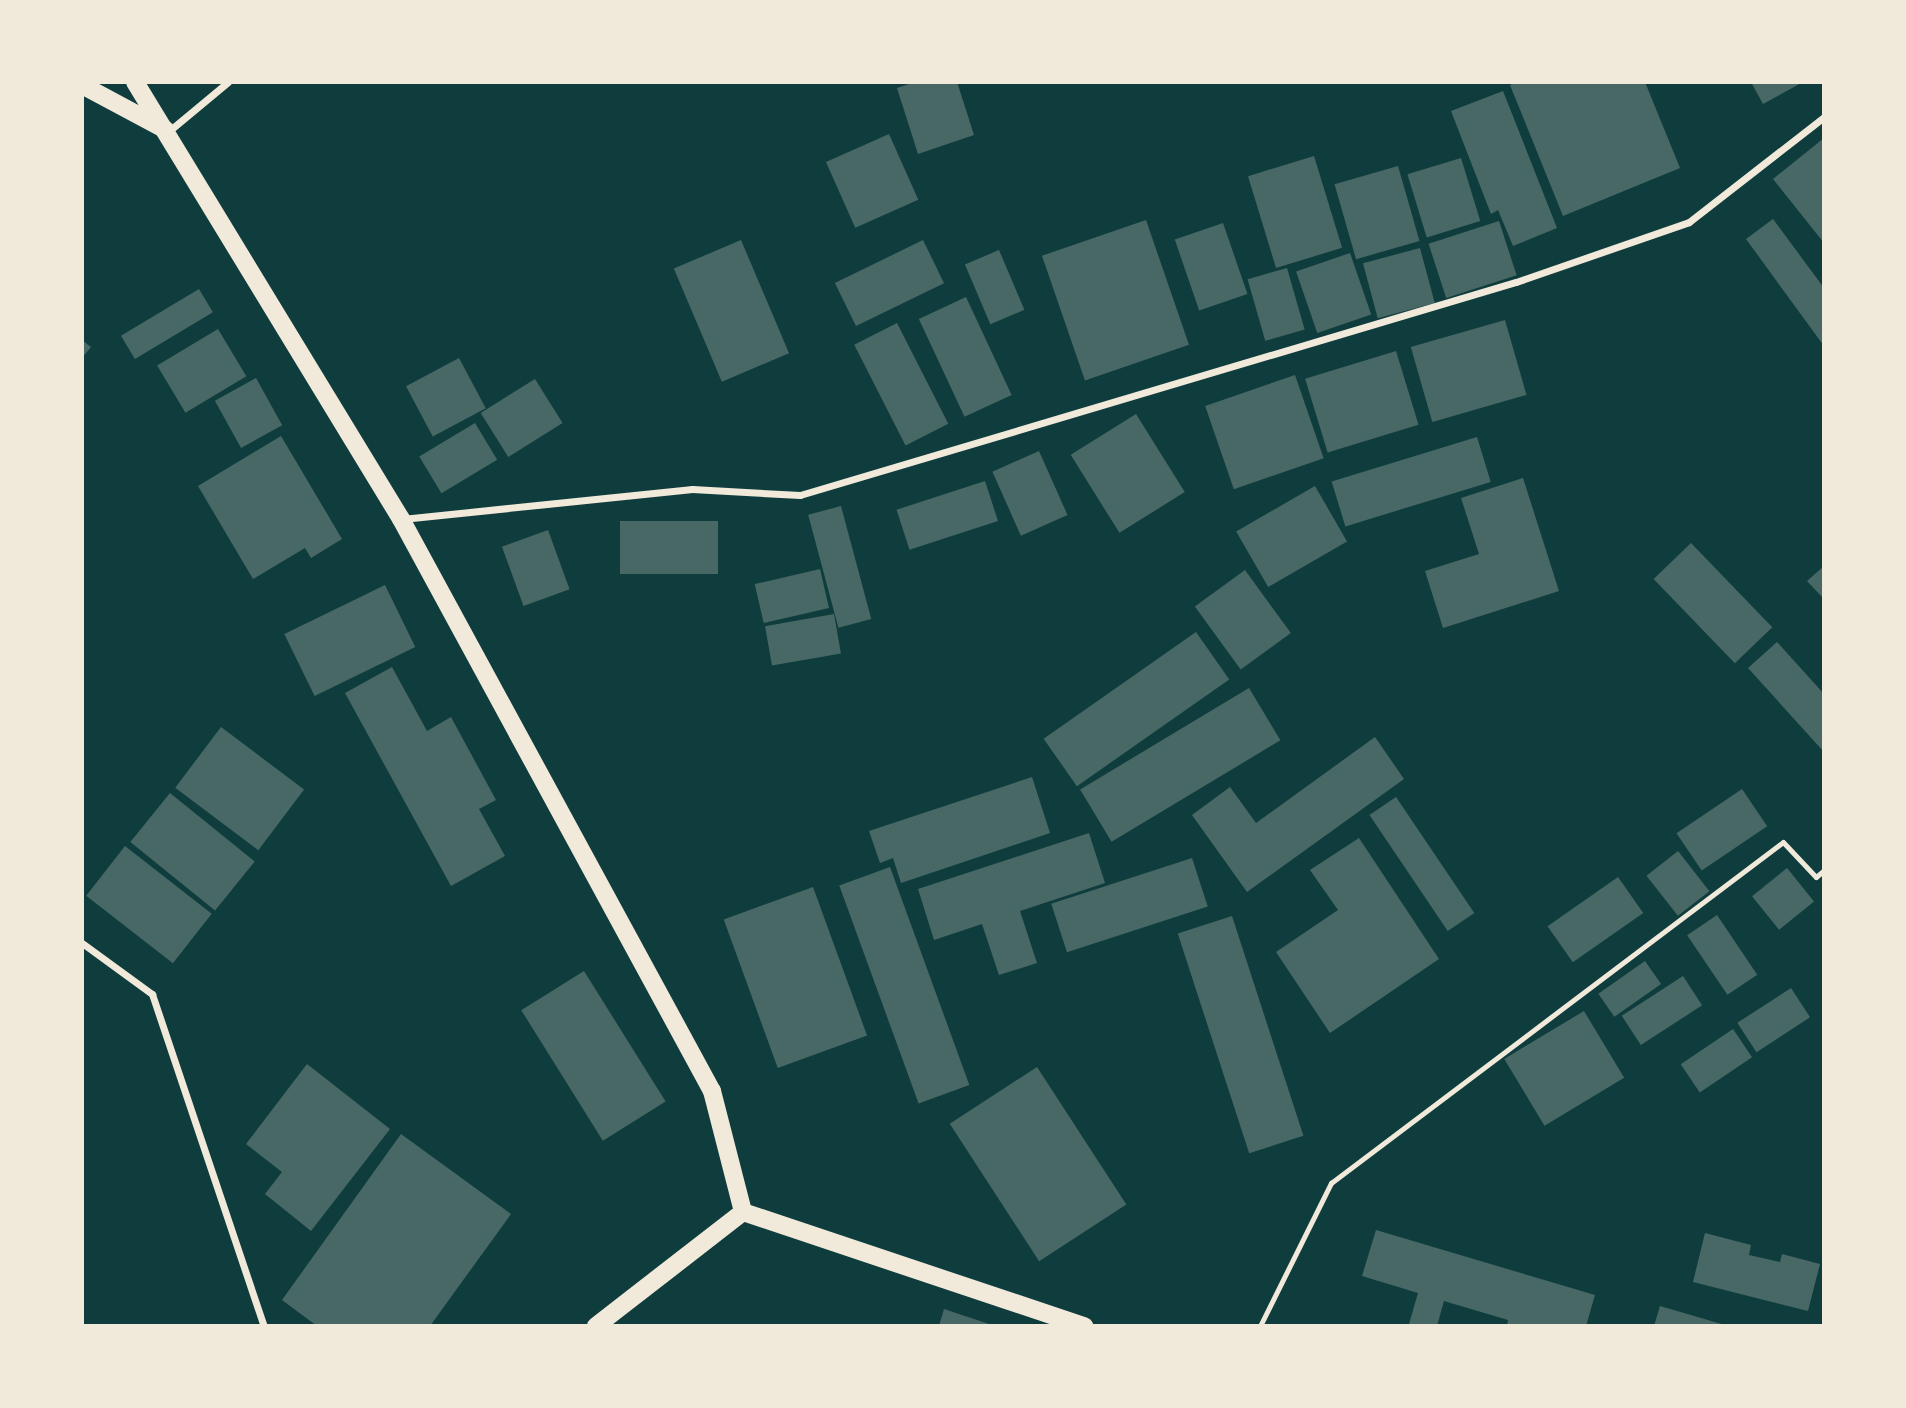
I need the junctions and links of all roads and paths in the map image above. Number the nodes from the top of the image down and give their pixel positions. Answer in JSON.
{"nodes":[{"id":1,"x":135,"y":82,"type":"edge"},
{"id":2,"x":228,"y":82,"type":"edge"},
{"id":3,"x":82,"y":85,"type":"edge"},
{"id":4,"x":1824,"y":117,"type":"edge"},
{"id":5,"x":169,"y":131,"type":"junction"},
{"id":6,"x":401,"y":519,"type":"junction"},
{"id":7,"x":1824,"y":870,"type":"edge"},
{"id":8,"x":82,"y":943,"type":"edge"},
{"id":9,"x":743,"y":1212,"type":"junction"},
{"id":10,"x":264,"y":1326,"type":"edge"},
{"id":11,"x":596,"y":1326,"type":"edge"},
{"id":12,"x":1084,"y":1326,"type":"edge"},
{"id":13,"x":1260,"y":1326,"type":"edge"}],
"edges":[{"from":1,"to":5,"type":"main road"},
{"from":2,"to":5,"type":"street"},
{"from":3,"to":5,"type":"main road"},
{"from":4,"to":6,"type":"street"},
{"from":5,"to":6,"type":"main road"},
{"from":6,"to":9,"type":"main road"},
{"from":7,"to":13,"type":"lane"},
{"from":8,"to":10,"type":"street"},
{"from":9,"to":11,"type":"main road"},
{"from":9,"to":12,"type":"main road"}]}
